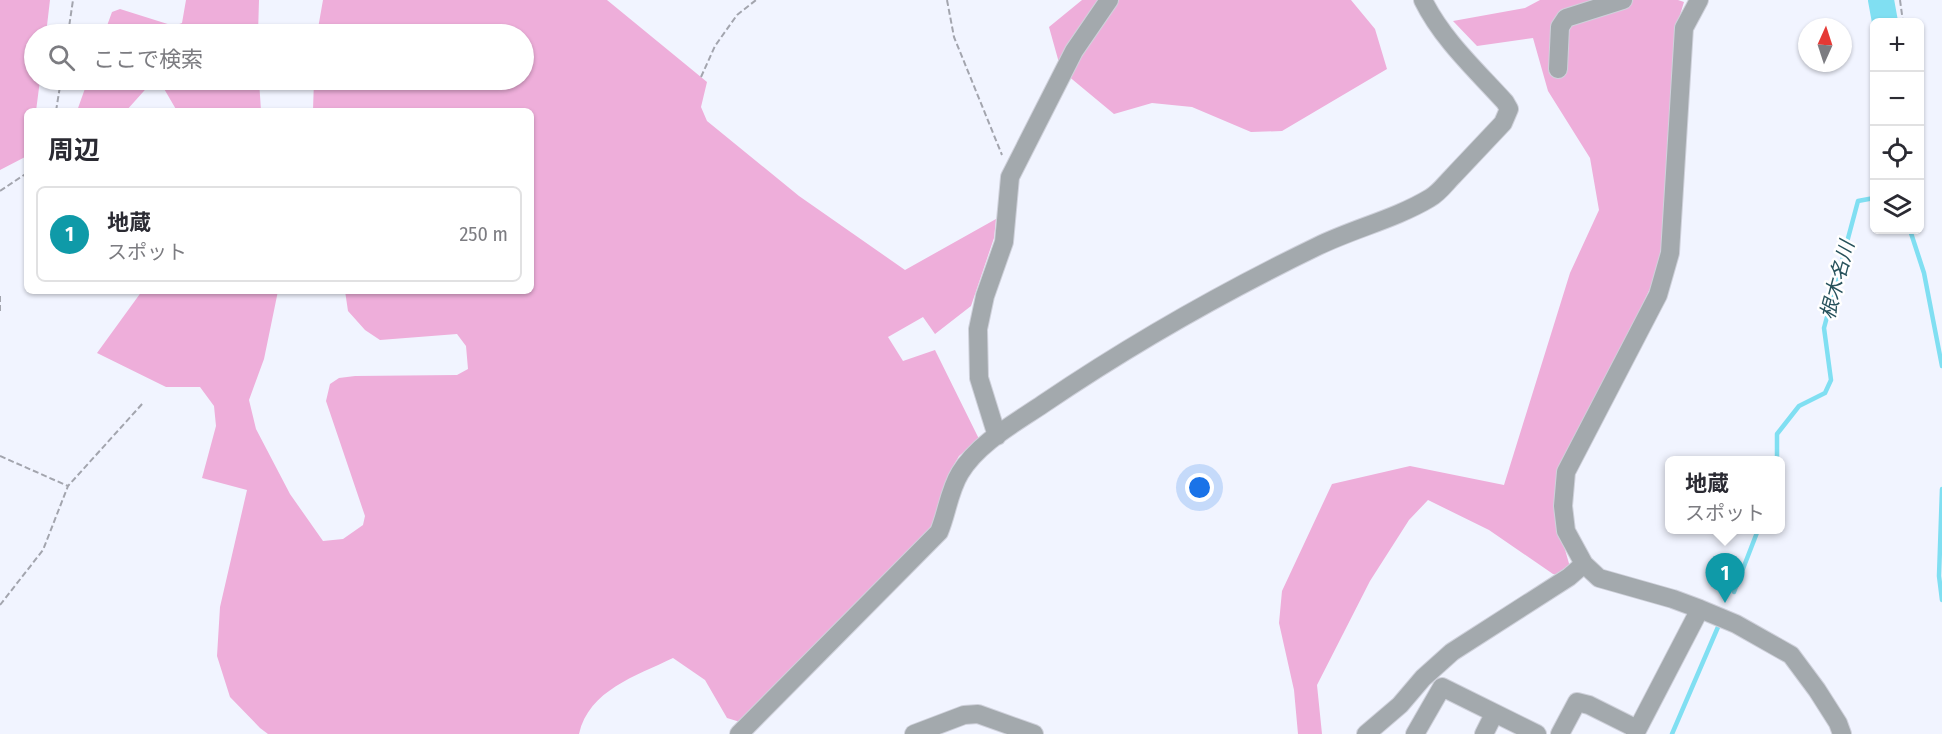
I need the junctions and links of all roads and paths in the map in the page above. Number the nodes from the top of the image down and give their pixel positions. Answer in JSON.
{"nodes":[{"id":1,"x":73,"y":0,"type":"edge"},
{"id":2,"x":756,"y":0,"type":"edge"},
{"id":3,"x":947,"y":0,"type":"edge"},
{"id":4,"x":1109,"y":0,"type":"edge"},
{"id":5,"x":1423,"y":0,"type":"edge"},
{"id":6,"x":1623,"y":0,"type":"edge"},
{"id":7,"x":1900,"y":0,"type":"edge"},
{"id":8,"x":1696,"y":2,"type":"edge"},
{"id":9,"x":1902,"y":18,"type":"edge"},
{"id":10,"x":69,"y":24,"type":"edge"},
{"id":11,"x":1558,"y":69,"type":"dead end"},
{"id":12,"x":701,"y":76,"type":"dead end"},
{"id":13,"x":59,"y":90,"type":"edge"},
{"id":14,"x":56,"y":108,"type":"edge"},
{"id":15,"x":24,"y":174,"type":"edge"},
{"id":16,"x":1010,"y":177,"type":"junction"},
{"id":17,"x":0,"y":191,"type":"edge"},
{"id":18,"x":0,"y":296,"type":"edge"},
{"id":19,"x":0,"y":314,"type":"edge"},
{"id":20,"x":143,"y":403,"type":"dead end"},
{"id":21,"x":997,"y":436,"type":"junction"},
{"id":22,"x":0,"y":456,"type":"edge"},
{"id":23,"x":68,"y":486,"type":"junction"},
{"id":24,"x":1584,"y":564,"type":"junction"},
{"id":25,"x":0,"y":605,"type":"edge"},
{"id":26,"x":1700,"y":609,"type":"junction"},
{"id":27,"x":1494,"y":714,"type":"junction"},
{"id":28,"x":1636,"y":731,"type":"edge"},
{"id":29,"x":739,"y":734,"type":"edge"},
{"id":30,"x":914,"y":734,"type":"edge"},
{"id":31,"x":1034,"y":734,"type":"edge"},
{"id":32,"x":1366,"y":734,"type":"edge"},
{"id":33,"x":1414,"y":734,"type":"edge"},
{"id":34,"x":1484,"y":734,"type":"edge"},
{"id":35,"x":1537,"y":734,"type":"edge"},
{"id":36,"x":1560,"y":734,"type":"edge"},
{"id":37,"x":1842,"y":734,"type":"edge"}],
"edges":[{"from":1,"to":10,"type":"path"},
{"from":2,"to":12,"type":"path"},
{"from":3,"to":16,"type":"path"},
{"from":4,"to":16,"type":"street"},
{"from":5,"to":21,"type":"street"},
{"from":6,"to":11,"type":"street"},
{"from":7,"to":9,"type":"path"},
{"from":8,"to":24,"type":"street"},
{"from":13,"to":14,"type":"path"},
{"from":15,"to":17,"type":"path"},
{"from":16,"to":21,"type":"street"},
{"from":18,"to":19,"type":"path"},
{"from":20,"to":23,"type":"path"},
{"from":21,"to":29,"type":"street"},
{"from":22,"to":23,"type":"path"},
{"from":23,"to":25,"type":"path"},
{"from":24,"to":26,"type":"street"},
{"from":24,"to":32,"type":"street"},
{"from":26,"to":28,"type":"street"},
{"from":26,"to":37,"type":"street"},
{"from":27,"to":33,"type":"street"},
{"from":27,"to":34,"type":"street"},
{"from":27,"to":35,"type":"street"},
{"from":28,"to":36,"type":"street"},
{"from":30,"to":31,"type":"street"}]}
